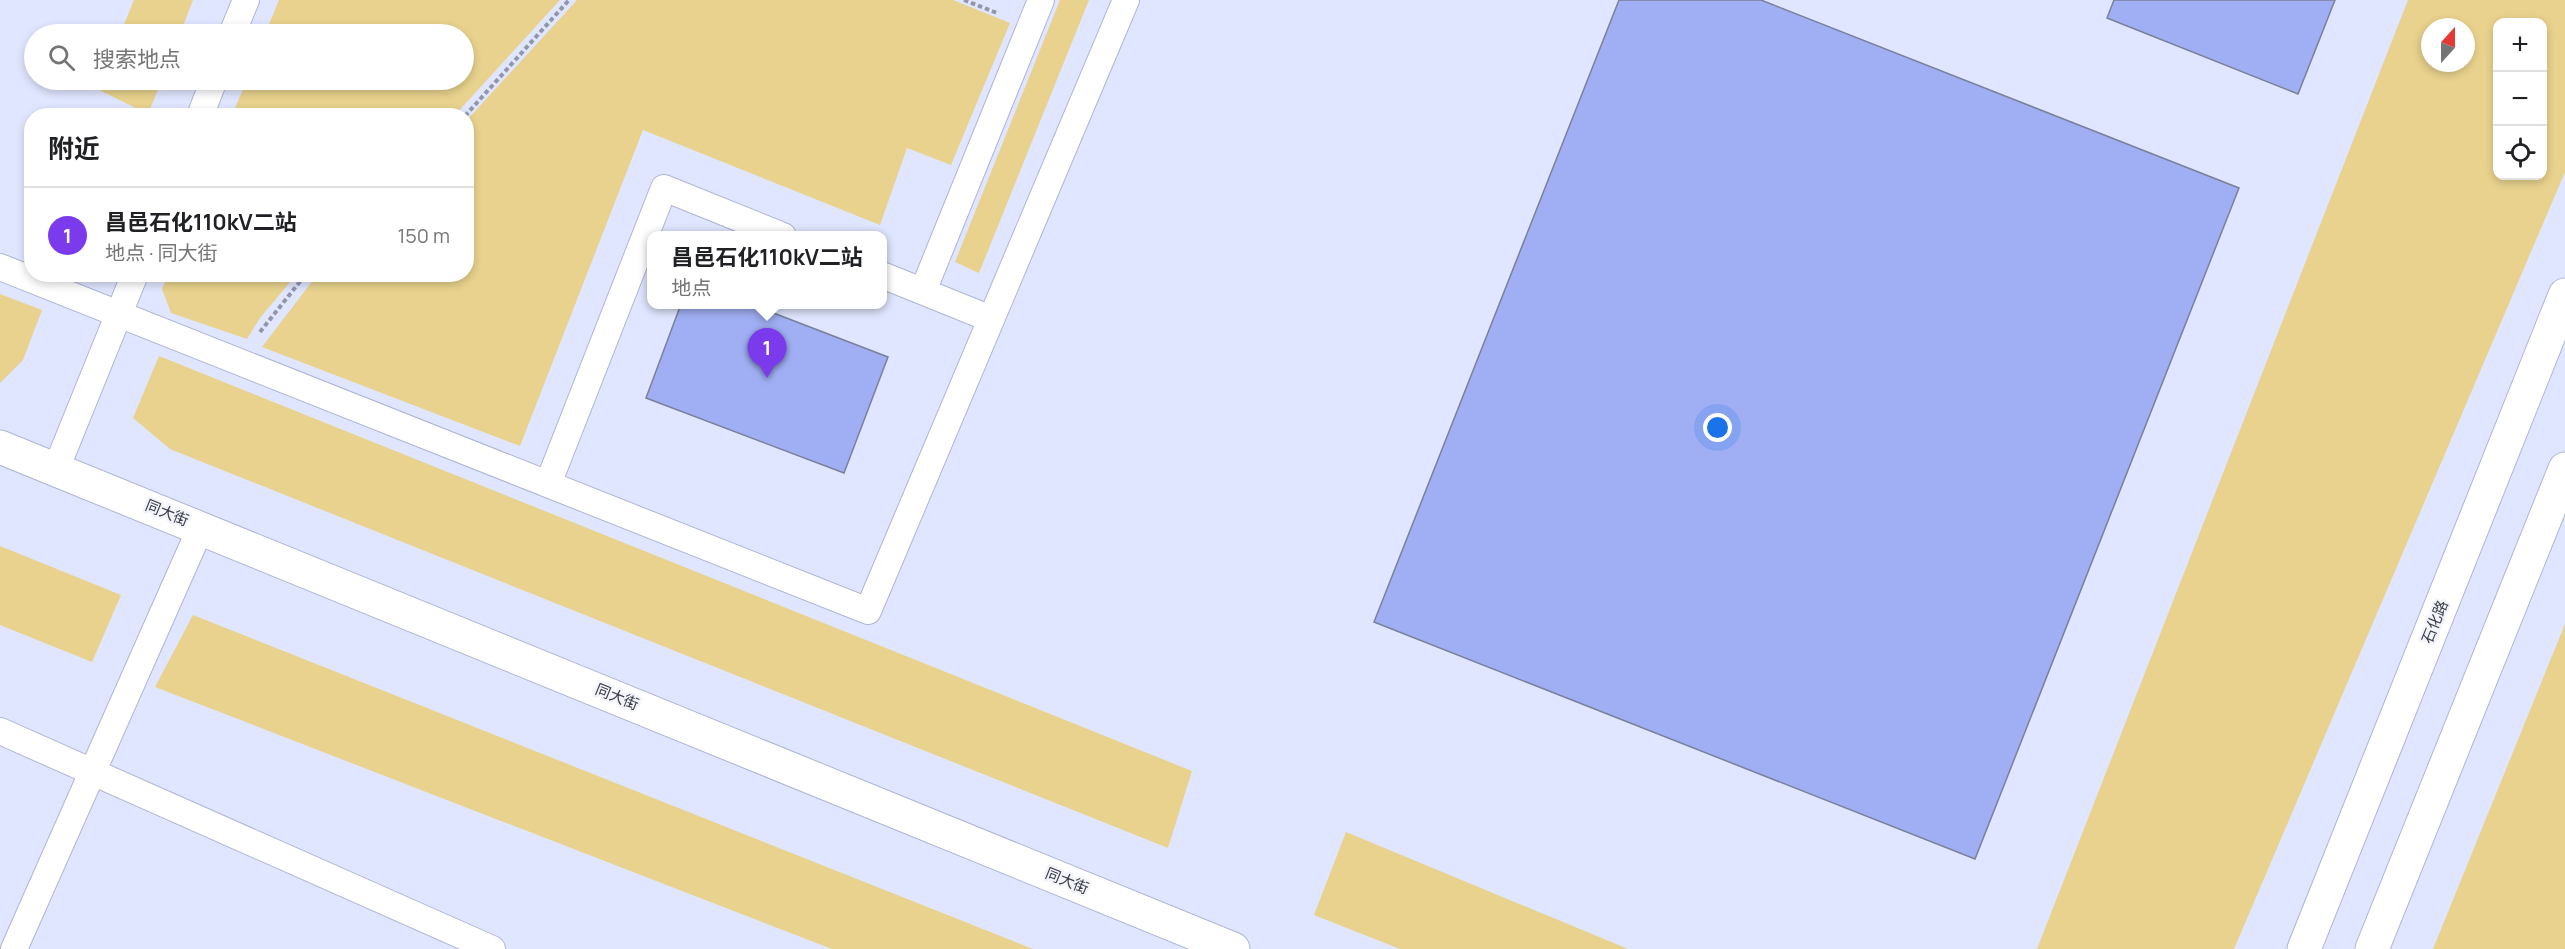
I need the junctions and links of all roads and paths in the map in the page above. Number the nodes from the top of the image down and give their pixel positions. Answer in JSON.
{"nodes":[{"id":1,"x":246,"y":0,"type":"edge"},
{"id":2,"x":569,"y":0,"type":"edge"},
{"id":3,"x":1041,"y":0,"type":"edge"},
{"id":4,"x":1126,"y":0,"type":"edge"},
{"id":5,"x":236,"y":24,"type":"edge"},
{"id":6,"x":210,"y":90,"type":"edge"},
{"id":7,"x":203,"y":108,"type":"edge"},
{"id":8,"x":472,"y":108,"type":"edge"},
{"id":9,"x":647,"y":231,"type":"edge"},
{"id":10,"x":647,"y":231,"type":"edge"},
{"id":11,"x":771,"y":231,"type":"edge"},
{"id":12,"x":0,"y":267,"type":"edge"},
{"id":13,"x":24,"y":277,"type":"edge"},
{"id":14,"x":887,"y":277,"type":"edge"},
{"id":15,"x":37,"y":282,"type":"edge"},
{"id":16,"x":132,"y":282,"type":"edge"},
{"id":17,"x":300,"y":282,"type":"edge"},
{"id":18,"x":923,"y":291,"type":"junction"},
{"id":19,"x":2565,"y":295,"type":"edge"},
{"id":20,"x":119,"y":315,"type":"junction"},
{"id":21,"x":991,"y":319,"type":"junction"},
{"id":22,"x":239,"y":363,"type":"junction"},
{"id":23,"x":0,"y":447,"type":"edge"},
{"id":24,"x":56,"y":469,"type":"junction"},
{"id":25,"x":2565,"y":469,"type":"edge"},
{"id":26,"x":548,"y":484,"type":"junction"},
{"id":27,"x":201,"y":527,"type":"junction"},
{"id":28,"x":0,"y":731,"type":"edge"},
{"id":29,"x":92,"y":772,"type":"junction"},
{"id":30,"x":14,"y":949,"type":"edge"},
{"id":31,"x":492,"y":949,"type":"edge"},
{"id":32,"x":1233,"y":949,"type":"edge"},
{"id":33,"x":2304,"y":949,"type":"edge"},
{"id":34,"x":2372,"y":949,"type":"edge"}],
"edges":[{"from":1,"to":5,"type":"lane"},
{"from":2,"to":8,"type":"path"},
{"from":3,"to":18,"type":"lane"},
{"from":4,"to":21,"type":"lane"},
{"from":6,"to":7,"type":"lane"},
{"from":9,"to":11,"type":"lane"},
{"from":10,"to":26,"type":"lane"},
{"from":12,"to":13,"type":"lane"},
{"from":14,"to":18,"type":"lane"},
{"from":15,"to":20,"type":"lane"},
{"from":16,"to":20,"type":"lane"},
{"from":17,"to":22,"type":"path"},
{"from":18,"to":21,"type":"lane"},
{"from":19,"to":33,"type":"street","name":"石化路"},
{"from":20,"to":22,"type":"lane"},
{"from":20,"to":24,"type":"lane"},
{"from":21,"to":26,"type":"lane"},
{"from":22,"to":26,"type":"lane"},
{"from":23,"to":24,"type":"street","name":"同大街"},
{"from":24,"to":27,"type":"street","name":"同大街"},
{"from":25,"to":34,"type":"street"},
{"from":27,"to":29,"type":"lane"},
{"from":27,"to":32,"type":"street","name":"同大街"},
{"from":28,"to":29,"type":"lane"},
{"from":29,"to":30,"type":"lane"},
{"from":29,"to":31,"type":"lane"}]}
